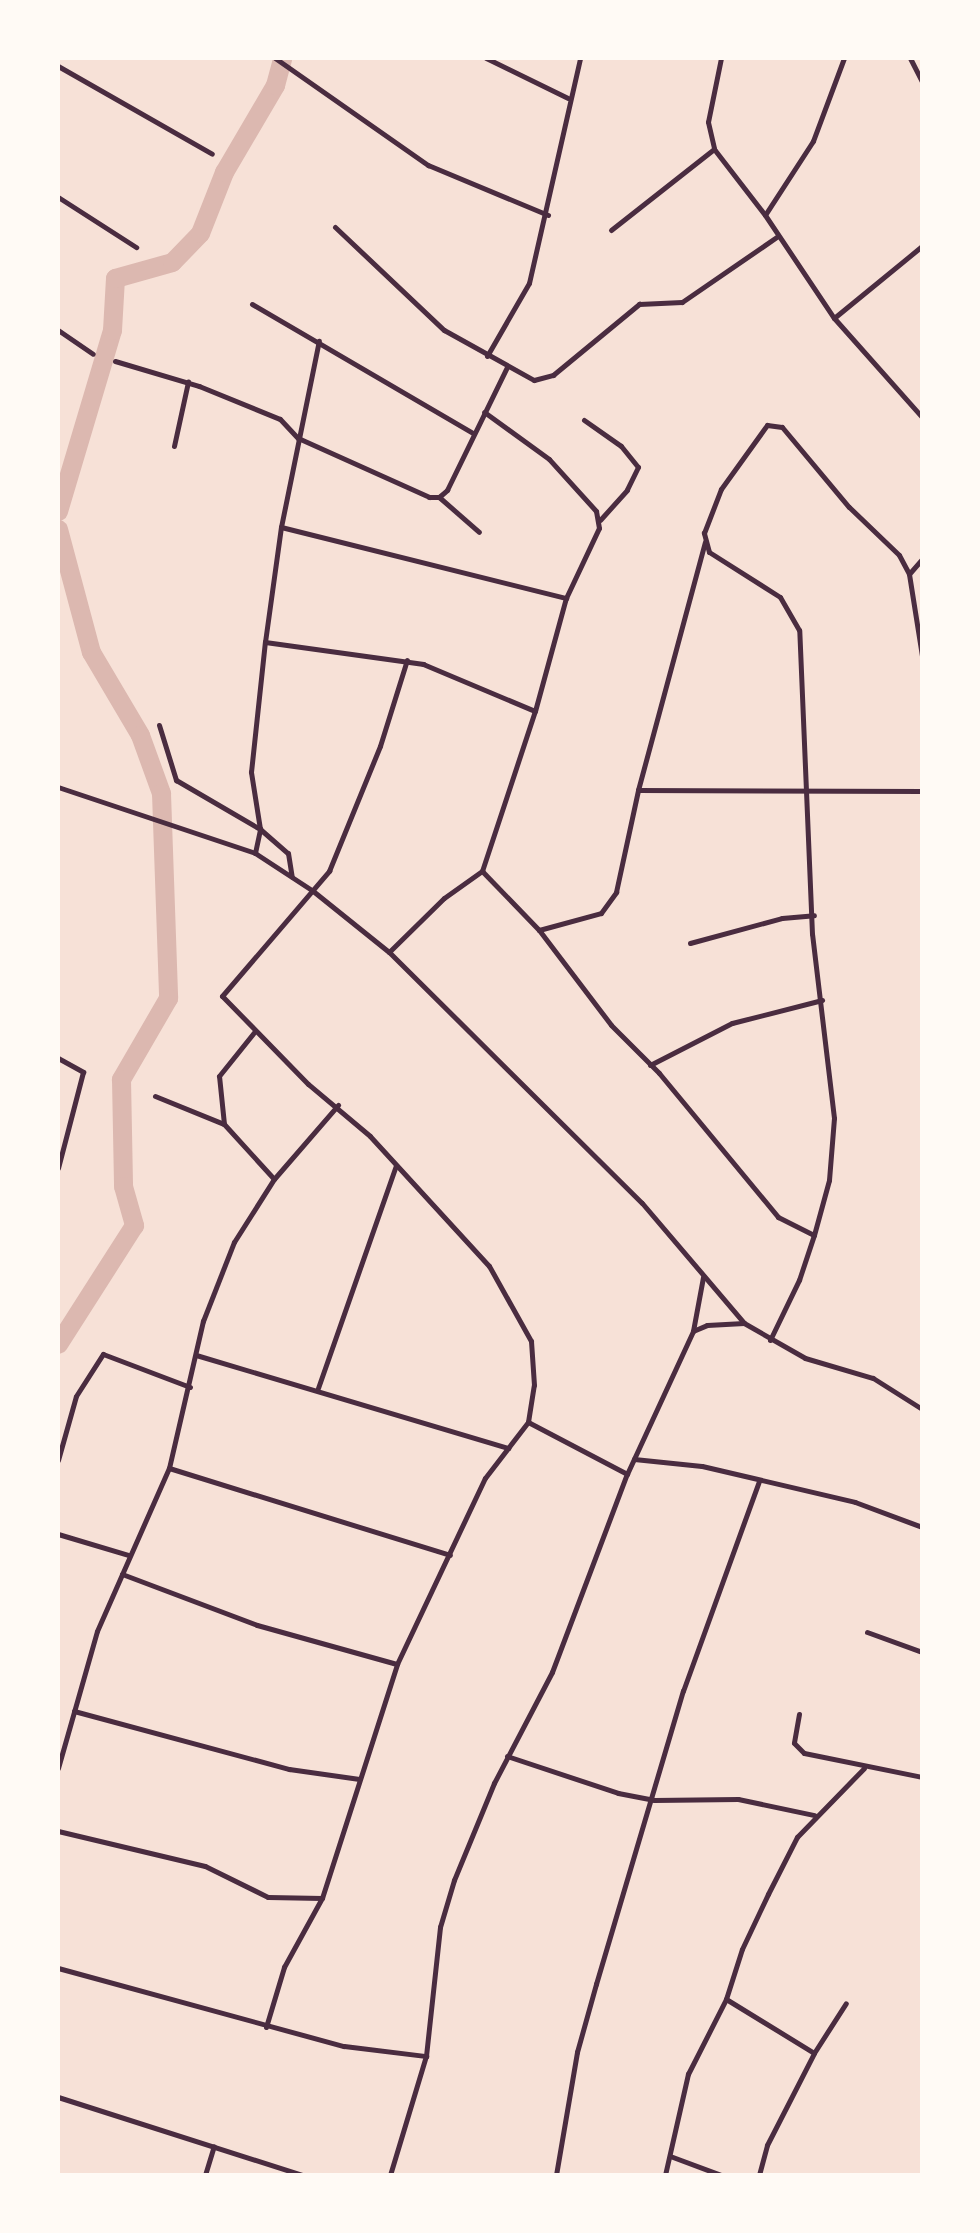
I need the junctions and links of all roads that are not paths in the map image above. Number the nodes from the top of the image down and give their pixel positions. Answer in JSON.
{"nodes":[{"id":1,"x":275,"y":58,"type":"edge"},
{"id":2,"x":486,"y":58,"type":"edge"},
{"id":3,"x":580,"y":58,"type":"edge"},
{"id":4,"x":721,"y":58,"type":"edge"},
{"id":5,"x":844,"y":58,"type":"edge"},
{"id":6,"x":910,"y":58,"type":"edge"},
{"id":7,"x":58,"y":66,"type":"edge"},
{"id":8,"x":922,"y":82,"type":"edge"},
{"id":9,"x":568,"y":97,"type":"junction"},
{"id":10,"x":714,"y":149,"type":"junction"},
{"id":11,"x":212,"y":154,"type":"dead end"},
{"id":12,"x":58,"y":197,"type":"edge"},
{"id":13,"x":548,"y":215,"type":"junction"},
{"id":14,"x":765,"y":215,"type":"junction"},
{"id":15,"x":335,"y":227,"type":"dead end"},
{"id":16,"x":611,"y":230,"type":"dead end"},
{"id":17,"x":778,"y":236,"type":"junction"},
{"id":18,"x":922,"y":246,"type":"edge"},
{"id":19,"x":136,"y":247,"type":"dead end"},
{"id":20,"x":252,"y":304,"type":"dead end"},
{"id":21,"x":834,"y":318,"type":"junction"},
{"id":22,"x":58,"y":330,"type":"edge"},
{"id":23,"x":319,"y":341,"type":"junction"},
{"id":24,"x":93,"y":354,"type":"dead end"},
{"id":25,"x":487,"y":356,"type":"junction"},
{"id":26,"x":114,"y":361,"type":"dead end"},
{"id":27,"x":507,"y":367,"type":"junction"},
{"id":28,"x":188,"y":382,"type":"junction"},
{"id":29,"x":484,"y":412,"type":"junction"},
{"id":30,"x":922,"y":417,"type":"edge"},
{"id":31,"x":584,"y":420,"type":"dead end"},
{"id":32,"x":473,"y":433,"type":"junction"},
{"id":33,"x":298,"y":438,"type":"junction"},
{"id":34,"x":174,"y":446,"type":"dead end"},
{"id":35,"x":439,"y":497,"type":"junction"},
{"id":36,"x":600,"y":520,"type":"junction"},
{"id":37,"x":281,"y":527,"type":"junction"},
{"id":38,"x":479,"y":532,"type":"dead end"},
{"id":39,"x":705,"y":542,"type":"junction"},
{"id":40,"x":922,"y":559,"type":"edge"},
{"id":41,"x":909,"y":574,"type":"junction"},
{"id":42,"x":566,"y":598,"type":"junction"},
{"id":43,"x":265,"y":642,"type":"junction"},
{"id":44,"x":922,"y":656,"type":"edge"},
{"id":45,"x":407,"y":660,"type":"junction"},
{"id":46,"x":535,"y":711,"type":"junction"},
{"id":47,"x":159,"y":725,"type":"dead end"},
{"id":48,"x":808,"y":787,"type":"junction"},
{"id":49,"x":58,"y":788,"type":"edge"},
{"id":50,"x":638,"y":790,"type":"junction"},
{"id":51,"x":922,"y":792,"type":"edge"},
{"id":52,"x":260,"y":829,"type":"junction"},
{"id":53,"x":255,"y":853,"type":"junction"},
{"id":54,"x":482,"y":872,"type":"junction"},
{"id":55,"x":292,"y":877,"type":"junction"},
{"id":56,"x":313,"y":891,"type":"junction"},
{"id":57,"x":814,"y":915,"type":"junction"},
{"id":58,"x":539,"y":930,"type":"junction"},
{"id":59,"x":690,"y":943,"type":"dead end"},
{"id":60,"x":389,"y":952,"type":"junction"},
{"id":61,"x":822,"y":1000,"type":"junction"},
{"id":62,"x":255,"y":1031,"type":"junction"},
{"id":63,"x":58,"y":1058,"type":"edge"},
{"id":64,"x":650,"y":1065,"type":"junction"},
{"id":65,"x":155,"y":1096,"type":"dead end"},
{"id":66,"x":338,"y":1105,"type":"junction"},
{"id":67,"x":224,"y":1124,"type":"junction"},
{"id":68,"x":397,"y":1165,"type":"junction"},
{"id":69,"x":58,"y":1168,"type":"edge"},
{"id":70,"x":274,"y":1180,"type":"junction"},
{"id":71,"x":814,"y":1235,"type":"junction"},
{"id":72,"x":703,"y":1278,"type":"junction"},
{"id":73,"x":744,"y":1323,"type":"junction"},
{"id":74,"x":694,"y":1331,"type":"junction"},
{"id":75,"x":770,"y":1340,"type":"junction"},
{"id":76,"x":196,"y":1355,"type":"junction"},
{"id":77,"x":190,"y":1387,"type":"junction"},
{"id":78,"x":317,"y":1388,"type":"junction"},
{"id":79,"x":922,"y":1409,"type":"edge"},
{"id":80,"x":528,"y":1422,"type":"junction"},
{"id":81,"x":508,"y":1448,"type":"junction"},
{"id":82,"x":58,"y":1460,"type":"edge"},
{"id":83,"x":634,"y":1460,"type":"junction"},
{"id":84,"x":169,"y":1468,"type":"junction"},
{"id":85,"x":627,"y":1474,"type":"junction"},
{"id":86,"x":758,"y":1481,"type":"junction"},
{"id":87,"x":922,"y":1527,"type":"edge"},
{"id":88,"x":58,"y":1534,"type":"edge"},
{"id":89,"x":128,"y":1555,"type":"junction"},
{"id":90,"x":450,"y":1555,"type":"junction"},
{"id":91,"x":122,"y":1574,"type":"junction"},
{"id":92,"x":867,"y":1632,"type":"dead end"},
{"id":93,"x":922,"y":1652,"type":"edge"},
{"id":94,"x":397,"y":1664,"type":"junction"},
{"id":95,"x":74,"y":1711,"type":"junction"},
{"id":96,"x":799,"y":1714,"type":"dead end"},
{"id":97,"x":507,"y":1756,"type":"junction"},
{"id":98,"x":58,"y":1768,"type":"edge"},
{"id":99,"x":864,"y":1768,"type":"junction"},
{"id":100,"x":922,"y":1777,"type":"edge"},
{"id":101,"x":359,"y":1779,"type":"junction"},
{"id":102,"x":654,"y":1800,"type":"junction"},
{"id":103,"x":814,"y":1815,"type":"junction"},
{"id":104,"x":58,"y":1831,"type":"edge"},
{"id":105,"x":321,"y":1898,"type":"junction"},
{"id":106,"x":58,"y":1968,"type":"edge"},
{"id":107,"x":726,"y":1999,"type":"junction"},
{"id":108,"x":846,"y":2003,"type":"dead end"},
{"id":109,"x":266,"y":2027,"type":"junction"},
{"id":110,"x":814,"y":2053,"type":"junction"},
{"id":111,"x":426,"y":2056,"type":"junction"},
{"id":112,"x":58,"y":2097,"type":"edge"},
{"id":113,"x":214,"y":2146,"type":"junction"},
{"id":114,"x":670,"y":2156,"type":"junction"},
{"id":115,"x":205,"y":2175,"type":"edge"},
{"id":116,"x":302,"y":2175,"type":"edge"},
{"id":117,"x":390,"y":2175,"type":"edge"},
{"id":118,"x":556,"y":2175,"type":"edge"},
{"id":119,"x":665,"y":2175,"type":"edge"},
{"id":120,"x":721,"y":2175,"type":"edge"},
{"id":121,"x":759,"y":2175,"type":"edge"}],
"edges":[{"from":1,"to":13,"type":"street"},
{"from":2,"to":9,"type":"street"},
{"from":3,"to":9,"type":"street"},
{"from":4,"to":10,"type":"street"},
{"from":5,"to":14,"type":"street"},
{"from":6,"to":8,"type":"street"},
{"from":7,"to":11,"type":"street"},
{"from":9,"to":13,"type":"street"},
{"from":10,"to":14,"type":"street"},
{"from":10,"to":16,"type":"street"},
{"from":12,"to":19,"type":"street"},
{"from":13,"to":25,"type":"street"},
{"from":14,"to":17,"type":"street"},
{"from":15,"to":25,"type":"street"},
{"from":17,"to":21,"type":"street"},
{"from":17,"to":27,"type":"street"},
{"from":18,"to":21,"type":"street"},
{"from":20,"to":23,"type":"street"},
{"from":21,"to":30,"type":"street"},
{"from":22,"to":24,"type":"street"},
{"from":23,"to":32,"type":"street"},
{"from":23,"to":33,"type":"street"},
{"from":25,"to":27,"type":"street"},
{"from":26,"to":28,"type":"street"},
{"from":27,"to":29,"type":"street"},
{"from":28,"to":33,"type":"street"},
{"from":28,"to":34,"type":"street"},
{"from":29,"to":32,"type":"street"},
{"from":29,"to":36,"type":"street"},
{"from":31,"to":36,"type":"street"},
{"from":32,"to":35,"type":"street"},
{"from":33,"to":35,"type":"street"},
{"from":33,"to":37,"type":"street"},
{"from":35,"to":38,"type":"street"},
{"from":36,"to":42,"type":"street"},
{"from":37,"to":42,"type":"street"},
{"from":37,"to":43,"type":"street"},
{"from":39,"to":41,"type":"street"},
{"from":39,"to":48,"type":"street"},
{"from":39,"to":50,"type":"street"},
{"from":40,"to":41,"type":"street"},
{"from":41,"to":44,"type":"street"},
{"from":42,"to":46,"type":"street"},
{"from":43,"to":45,"type":"street"},
{"from":43,"to":52,"type":"street"},
{"from":45,"to":46,"type":"street"},
{"from":45,"to":56,"type":"street"},
{"from":46,"to":54,"type":"street"},
{"from":47,"to":52,"type":"street"},
{"from":48,"to":50,"type":"street"},
{"from":48,"to":51,"type":"street"},
{"from":48,"to":57,"type":"street"},
{"from":49,"to":53,"type":"street"},
{"from":50,"to":58,"type":"street"},
{"from":52,"to":53,"type":"street"},
{"from":52,"to":55,"type":"street"},
{"from":53,"to":55,"type":"street"},
{"from":54,"to":58,"type":"street"},
{"from":54,"to":60,"type":"street"},
{"from":55,"to":56,"type":"street"},
{"from":56,"to":60,"type":"street"},
{"from":56,"to":62,"type":"street"},
{"from":57,"to":59,"type":"street"},
{"from":57,"to":61,"type":"street"},
{"from":58,"to":64,"type":"street"},
{"from":60,"to":72,"type":"street"},
{"from":61,"to":64,"type":"street"},
{"from":61,"to":71,"type":"street"},
{"from":62,"to":66,"type":"street"},
{"from":62,"to":67,"type":"street"},
{"from":63,"to":69,"type":"street"},
{"from":64,"to":71,"type":"street"},
{"from":65,"to":67,"type":"street"},
{"from":66,"to":68,"type":"street"},
{"from":66,"to":70,"type":"street"},
{"from":67,"to":70,"type":"street"},
{"from":68,"to":78,"type":"street"},
{"from":68,"to":80,"type":"street"},
{"from":70,"to":76,"type":"street"},
{"from":71,"to":75,"type":"street"},
{"from":72,"to":73,"type":"street"},
{"from":72,"to":74,"type":"street"},
{"from":73,"to":74,"type":"street"},
{"from":73,"to":75,"type":"street"},
{"from":74,"to":83,"type":"street"},
{"from":75,"to":79,"type":"street"},
{"from":76,"to":77,"type":"street"},
{"from":76,"to":78,"type":"street"},
{"from":77,"to":82,"type":"street"},
{"from":77,"to":84,"type":"street"},
{"from":78,"to":81,"type":"street"},
{"from":80,"to":81,"type":"street"},
{"from":80,"to":85,"type":"street"},
{"from":81,"to":90,"type":"street"},
{"from":83,"to":85,"type":"street"},
{"from":83,"to":86,"type":"street"},
{"from":84,"to":89,"type":"street"},
{"from":84,"to":90,"type":"street"},
{"from":85,"to":97,"type":"street"},
{"from":86,"to":87,"type":"street"},
{"from":86,"to":102,"type":"street"},
{"from":88,"to":89,"type":"street"},
{"from":89,"to":91,"type":"street"},
{"from":90,"to":94,"type":"street"},
{"from":91,"to":94,"type":"street"},
{"from":91,"to":95,"type":"street"},
{"from":92,"to":93,"type":"street"},
{"from":94,"to":101,"type":"street"},
{"from":95,"to":98,"type":"street"},
{"from":95,"to":101,"type":"street"},
{"from":96,"to":99,"type":"street"},
{"from":97,"to":102,"type":"street"},
{"from":97,"to":111,"type":"street"},
{"from":99,"to":100,"type":"street"},
{"from":99,"to":103,"type":"street"},
{"from":101,"to":105,"type":"street"},
{"from":102,"to":103,"type":"street"},
{"from":102,"to":118,"type":"street"},
{"from":103,"to":107,"type":"street"},
{"from":104,"to":105,"type":"street"},
{"from":105,"to":109,"type":"street"},
{"from":106,"to":109,"type":"street"},
{"from":107,"to":110,"type":"street"},
{"from":107,"to":114,"type":"street"},
{"from":108,"to":110,"type":"street"},
{"from":109,"to":111,"type":"street"},
{"from":110,"to":121,"type":"street"},
{"from":111,"to":117,"type":"street"},
{"from":112,"to":113,"type":"street"},
{"from":113,"to":115,"type":"street"},
{"from":113,"to":116,"type":"street"},
{"from":114,"to":119,"type":"street"},
{"from":114,"to":120,"type":"street"}]}
